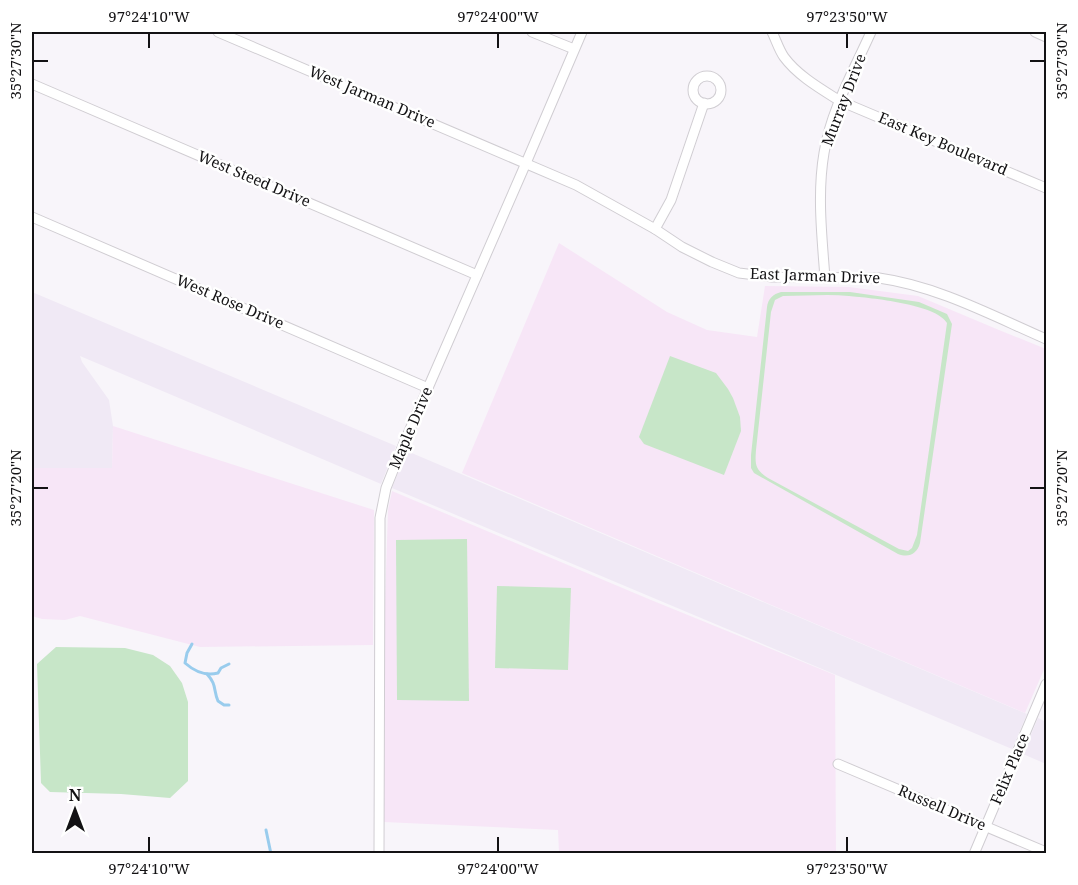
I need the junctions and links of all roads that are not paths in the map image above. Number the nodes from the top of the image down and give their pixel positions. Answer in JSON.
{"nodes":[{"id":1,"x":218,"y":32,"type":"edge"},
{"id":2,"x":532,"y":32,"type":"edge"},
{"id":3,"x":582,"y":32,"type":"edge"},
{"id":4,"x":772,"y":32,"type":"edge"},
{"id":5,"x":871,"y":32,"type":"edge"},
{"id":6,"x":1035,"y":32,"type":"edge"},
{"id":7,"x":1047,"y":37,"type":"edge"},
{"id":8,"x":574,"y":49,"type":"junction"},
{"id":9,"x":32,"y":84,"type":"edge"},
{"id":10,"x":840,"y":101,"type":"junction"},
{"id":11,"x":704,"y":103,"type":"dead end"},
{"id":12,"x":526,"y":163,"type":"junction"},
{"id":13,"x":1047,"y":188,"type":"edge"},
{"id":14,"x":32,"y":217,"type":"edge"},
{"id":15,"x":655,"y":229,"type":"junction"},
{"id":16,"x":477,"y":275,"type":"junction"},
{"id":17,"x":825,"y":278,"type":"junction"},
{"id":18,"x":1047,"y":339,"type":"edge"},
{"id":19,"x":428,"y":388,"type":"junction"},
{"id":20,"x":1047,"y":684,"type":"edge"},
{"id":21,"x":838,"y":764,"type":"dead end"},
{"id":22,"x":985,"y":826,"type":"junction"},
{"id":23,"x":1047,"y":852,"type":"edge"},
{"id":24,"x":379,"y":854,"type":"edge"},
{"id":25,"x":974,"y":854,"type":"edge"}],
"edges":[{"from":1,"to":12,"type":"street","name":"West Jarman Drive"},
{"from":2,"to":8,"type":"street"},
{"from":3,"to":8,"type":"street","name":"Maple Drive"},
{"from":4,"to":10,"type":"street","name":"East Key Boulevard"},
{"from":5,"to":10,"type":"street","name":"Murray Drive"},
{"from":6,"to":7,"type":"street"},
{"from":8,"to":12,"type":"street","name":"Maple Drive"},
{"from":9,"to":16,"type":"street","name":"West Steed Drive"},
{"from":10,"to":13,"type":"street","name":"East Key Boulevard"},
{"from":10,"to":17,"type":"street","name":"Murray Drive"},
{"from":11,"to":15,"type":"street"},
{"from":12,"to":15,"type":"street","name":"East Jarman Drive"},
{"from":12,"to":16,"type":"street","name":"Maple Drive"},
{"from":14,"to":19,"type":"street","name":"West Rose Drive"},
{"from":15,"to":17,"type":"street","name":"East Jarman Drive"},
{"from":16,"to":19,"type":"street","name":"Maple Drive"},
{"from":17,"to":18,"type":"street","name":"East Jarman Drive"},
{"from":19,"to":24,"type":"street","name":"Maple Drive"},
{"from":20,"to":22,"type":"street","name":"Felix Place"},
{"from":21,"to":22,"type":"street","name":"Russell Drive"},
{"from":22,"to":23,"type":"street","name":"Russell Drive"},
{"from":22,"to":25,"type":"street","name":"Felix Place"}]}
